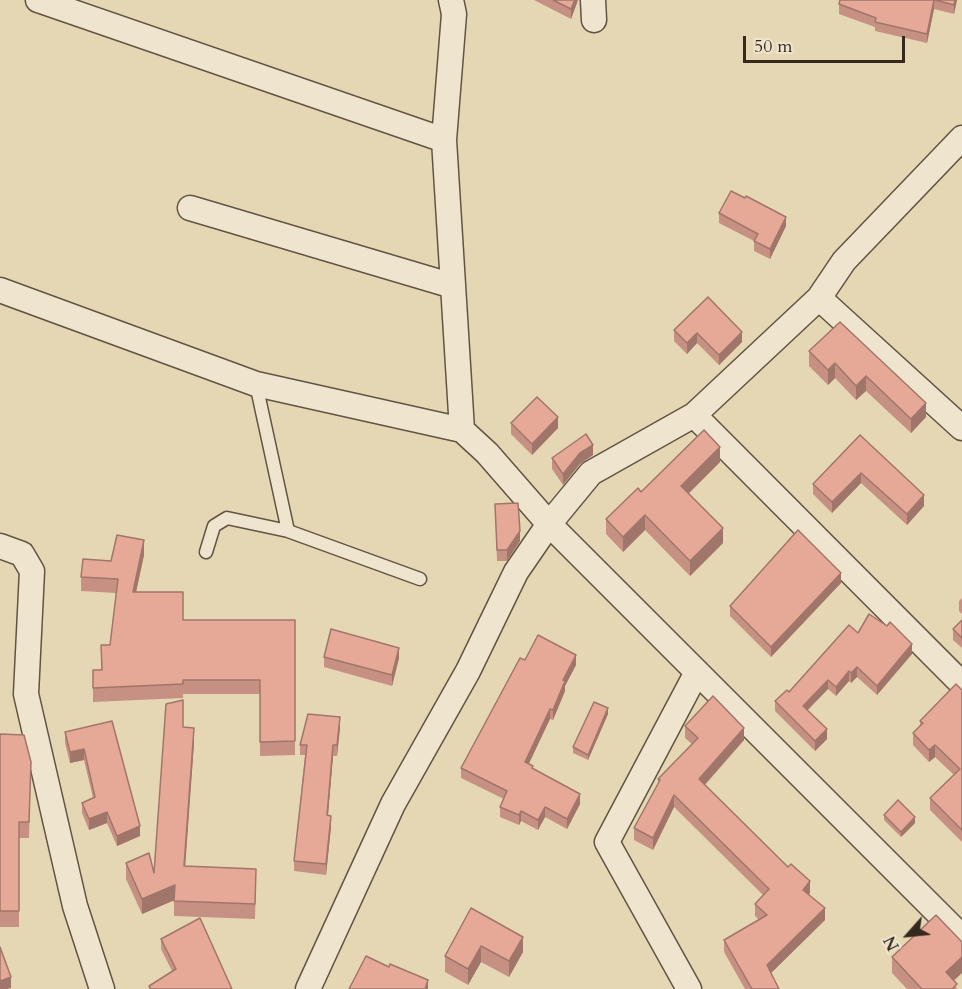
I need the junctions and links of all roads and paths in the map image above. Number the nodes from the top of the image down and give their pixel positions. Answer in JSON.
{"nodes":[{"id":1,"x":39,"y":0,"type":"edge"},
{"id":2,"x":451,"y":0,"type":"edge"},
{"id":3,"x":962,"y":138,"type":"edge"},
{"id":4,"x":444,"y":140,"type":"junction"},
{"id":5,"x":190,"y":208,"type":"dead end"},
{"id":6,"x":453,"y":286,"type":"junction"},
{"id":7,"x":0,"y":290,"type":"edge"},
{"id":8,"x":819,"y":298,"type":"junction"},
{"id":9,"x":256,"y":384,"type":"junction"},
{"id":10,"x":694,"y":415,"type":"junction"},
{"id":11,"x":962,"y":429,"type":"edge"},
{"id":12,"x":462,"y":430,"type":"junction"},
{"id":13,"x":549,"y":524,"type":"junction"},
{"id":14,"x":288,"y":531,"type":"junction"},
{"id":15,"x":0,"y":546,"type":"edge"},
{"id":16,"x":206,"y":552,"type":"dead end"},
{"id":17,"x":420,"y":579,"type":"dead end"},
{"id":18,"x":697,"y":672,"type":"junction"},
{"id":19,"x":962,"y":684,"type":"edge"},
{"id":20,"x":962,"y":937,"type":"edge"},
{"id":21,"x":102,"y":989,"type":"edge"},
{"id":22,"x":308,"y":989,"type":"edge"},
{"id":23,"x":689,"y":989,"type":"edge"}],
"edges":[{"from":1,"to":4,"type":"street"},
{"from":2,"to":4,"type":"street"},
{"from":3,"to":8,"type":"street"},
{"from":4,"to":6,"type":"street"},
{"from":5,"to":6,"type":"street"},
{"from":6,"to":12,"type":"street"},
{"from":7,"to":9,"type":"street"},
{"from":8,"to":10,"type":"street"},
{"from":8,"to":11,"type":"street"},
{"from":9,"to":12,"type":"street"},
{"from":9,"to":14,"type":"lane"},
{"from":10,"to":13,"type":"street"},
{"from":10,"to":19,"type":"street"},
{"from":12,"to":13,"type":"street"},
{"from":13,"to":18,"type":"street"},
{"from":13,"to":22,"type":"street"},
{"from":14,"to":16,"type":"lane"},
{"from":14,"to":17,"type":"lane"},
{"from":15,"to":21,"type":"street"},
{"from":18,"to":20,"type":"street"},
{"from":18,"to":23,"type":"street"}]}
